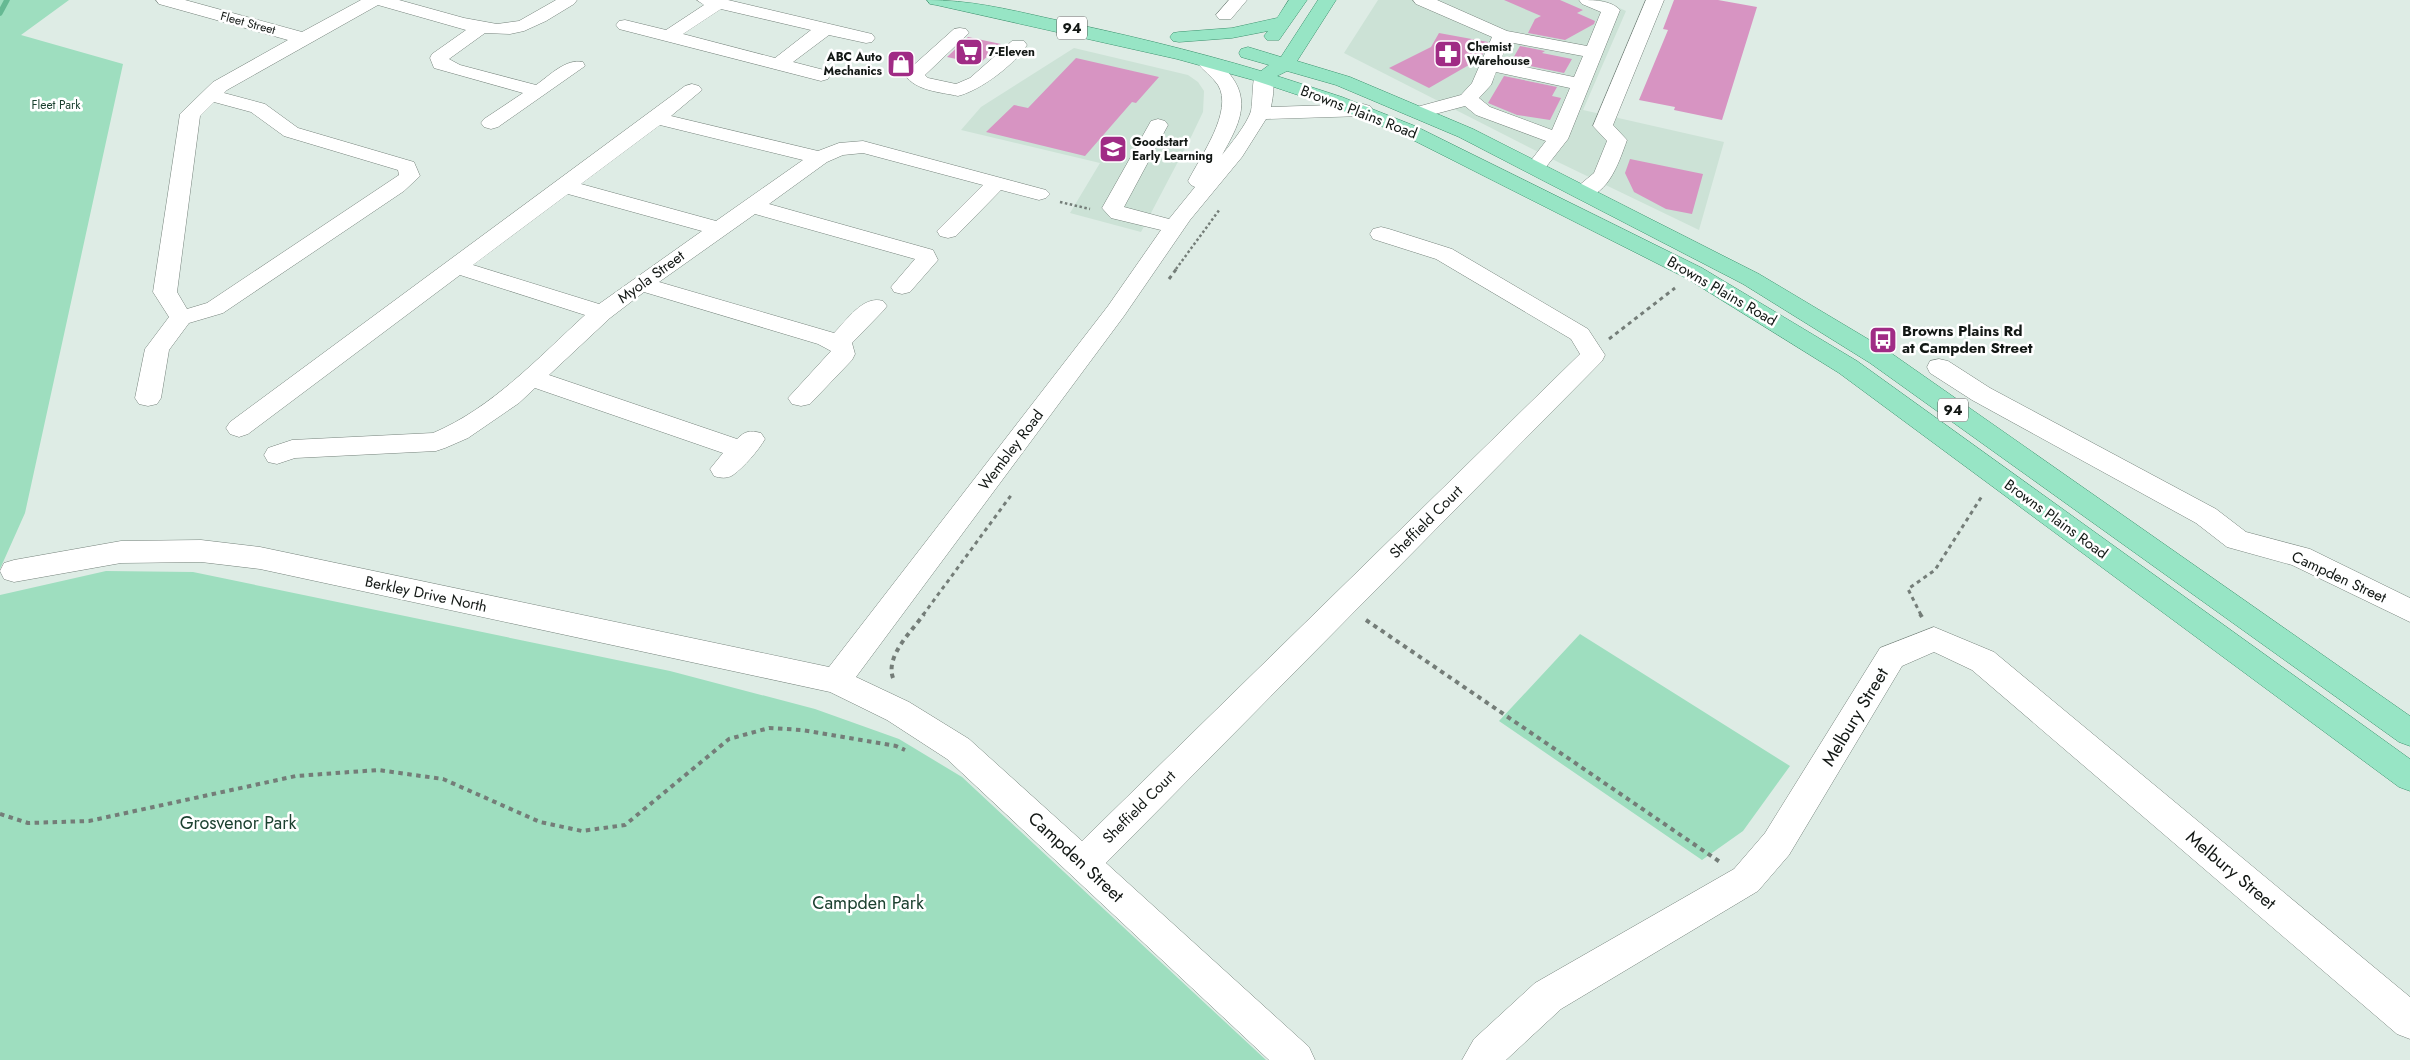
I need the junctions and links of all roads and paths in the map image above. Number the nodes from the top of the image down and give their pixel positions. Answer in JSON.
{"nodes":[{"id":1,"x":164,"y":0,"type":"edge"},
{"id":2,"x":374,"y":0,"type":"edge"},
{"id":3,"x":379,"y":0,"type":"edge"},
{"id":4,"x":568,"y":0,"type":"edge"},
{"id":5,"x":936,"y":0,"type":"edge"},
{"id":6,"x":1008,"y":0,"type":"edge"},
{"id":7,"x":1238,"y":0,"type":"edge"},
{"id":8,"x":1298,"y":0,"type":"edge"},
{"id":9,"x":1327,"y":0,"type":"edge"},
{"id":10,"x":1588,"y":0,"type":"edge"},
{"id":11,"x":1655,"y":0,"type":"edge"},
{"id":12,"x":712,"y":1,"type":"edge"},
{"id":13,"x":1435,"y":2,"type":"edge"},
{"id":14,"x":1225,"y":15,"type":"dead end"},
{"id":15,"x":1283,"y":22,"type":"junction"},
{"id":16,"x":1118,"y":24,"type":"junction"},
{"id":17,"x":625,"y":25,"type":"dead end"},
{"id":18,"x":482,"y":27,"type":"junction"},
{"id":19,"x":826,"y":28,"type":"junction"},
{"id":20,"x":1305,"y":31,"type":"junction"},
{"id":21,"x":960,"y":32,"type":"dead end"},
{"id":22,"x":1502,"y":35,"type":"junction"},
{"id":23,"x":669,"y":36,"type":"junction"},
{"id":24,"x":1180,"y":37,"type":"junction"},
{"id":25,"x":303,"y":38,"type":"junction"},
{"id":26,"x":866,"y":38,"type":"dead end"},
{"id":27,"x":1018,"y":45,"type":"dead end"},
{"id":28,"x":1594,"y":53,"type":"junction"},
{"id":29,"x":1260,"y":56,"type":"junction"},
{"id":30,"x":1206,"y":62,"type":"junction"},
{"id":31,"x":779,"y":64,"type":"junction"},
{"id":32,"x":1286,"y":64,"type":"junction"},
{"id":33,"x":1489,"y":65,"type":"junction"},
{"id":34,"x":576,"y":66,"type":"dead end"},
{"id":35,"x":821,"y":75,"type":"dead end"},
{"id":36,"x":1263,"y":76,"type":"junction"},
{"id":37,"x":1343,"y":81,"type":"junction"},
{"id":38,"x":1580,"y":84,"type":"junction"},
{"id":39,"x":692,"y":90,"type":"dead end"},
{"id":40,"x":538,"y":91,"type":"junction"},
{"id":41,"x":210,"y":94,"type":"junction"},
{"id":42,"x":1468,"y":99,"type":"junction"},
{"id":43,"x":1363,"y":110,"type":"junction"},
{"id":44,"x":1420,"y":112,"type":"junction"},
{"id":45,"x":1260,"y":114,"type":"junction"},
{"id":46,"x":656,"y":118,"type":"junction"},
{"id":47,"x":491,"y":123,"type":"dead end"},
{"id":48,"x":1158,"y":125,"type":"dead end"},
{"id":49,"x":1558,"y":139,"type":"junction"},
{"id":50,"x":820,"y":158,"type":"junction"},
{"id":51,"x":1535,"y":168,"type":"junction"},
{"id":52,"x":997,"y":183,"type":"junction"},
{"id":53,"x":564,"y":186,"type":"junction"},
{"id":54,"x":1582,"y":192,"type":"junction"},
{"id":55,"x":1039,"y":194,"type":"joint"},
{"id":56,"x":1223,"y":204,"type":"dead end"},
{"id":57,"x":752,"y":206,"type":"junction"},
{"id":58,"x":1118,"y":213,"type":"junction"},
{"id":59,"x":1178,"y":222,"type":"junction"},
{"id":60,"x":720,"y":229,"type":"junction"},
{"id":61,"x":1381,"y":234,"type":"dead end"},
{"id":62,"x":927,"y":260,"type":"junction"},
{"id":63,"x":457,"y":267,"type":"junction"},
{"id":64,"x":1670,"y":281,"type":"dead end"},
{"id":65,"x":641,"y":284,"type":"junction"},
{"id":66,"x":1164,"y":286,"type":"dead end"},
{"id":67,"x":902,"y":287,"type":"dead end"},
{"id":68,"x":876,"y":306,"type":"dead end"},
{"id":69,"x":602,"y":312,"type":"junction"},
{"id":70,"x":181,"y":318,"type":"junction"},
{"id":71,"x":838,"y":344,"type":"junction"},
{"id":72,"x":1593,"y":355,"type":"junction"},
{"id":73,"x":1940,"y":367,"type":"dead end"},
{"id":74,"x":533,"y":378,"type":"junction"},
{"id":75,"x":148,"y":398,"type":"dead end"},
{"id":76,"x":801,"y":398,"type":"dead end"},
{"id":77,"x":239,"y":428,"type":"dead end"},
{"id":78,"x":277,"y":455,"type":"dead end"},
{"id":79,"x":723,"y":468,"type":"dead end"},
{"id":80,"x":1013,"y":493,"type":"dead end"},
{"id":81,"x":1984,"y":494,"type":"dead end"},
{"id":82,"x":14,"y":571,"type":"dead end"},
{"id":83,"x":1343,"y":604,"type":"junction"},
{"id":84,"x":2410,"y":611,"type":"edge"},
{"id":85,"x":1934,"y":640,"type":"junction"},
{"id":86,"x":894,"y":679,"type":"dead end"},
{"id":87,"x":836,"y":681,"type":"junction"},
{"id":88,"x":2410,"y":734,"type":"edge"},
{"id":89,"x":913,"y":754,"type":"dead end"},
{"id":90,"x":2410,"y":777,"type":"edge"},
{"id":91,"x":0,"y":814,"type":"edge"},
{"id":92,"x":1083,"y":863,"type":"junction"},
{"id":93,"x":1746,"y":880,"type":"junction"},
{"id":94,"x":2410,"y":1021,"type":"edge"},
{"id":95,"x":1296,"y":1060,"type":"edge"},
{"id":96,"x":1481,"y":1060,"type":"edge"}],
"edges":[{"from":1,"to":25,"type":"street","name":"Fleet Street"},
{"from":2,"to":25,"type":"street","name":"Fleet Street"},
{"from":3,"to":18,"type":"street"},
{"from":4,"to":18,"type":"street"},
{"from":5,"to":30,"type":"main road","name":"Browns Plains Road","number":"94"},
{"from":6,"to":16,"type":"main road","name":"Browns Plains Road","number":"94"},
{"from":7,"to":14,"type":"street"},
{"from":8,"to":15,"type":"main road"},
{"from":9,"to":20,"type":"main road"},
{"from":10,"to":28,"type":"street"},
{"from":11,"to":54,"type":"street"},
{"from":12,"to":19,"type":"street"},
{"from":12,"to":23,"type":"street"},
{"from":13,"to":22,"type":"street"},
{"from":15,"to":24,"type":"main road"},
{"from":15,"to":29,"type":"main road"},
{"from":16,"to":24,"type":"main road","name":"Browns Plains Road","number":"94"},
{"from":16,"to":36,"type":"main road"},
{"from":17,"to":23,"type":"street"},
{"from":18,"to":40,"type":"street"},
{"from":19,"to":26,"type":"street"},
{"from":19,"to":31,"type":"street"},
{"from":20,"to":32,"type":"main road"},
{"from":20,"to":37,"type":"main road"},
{"from":21,"to":27,"type":"street"},
{"from":22,"to":28,"type":"street"},
{"from":22,"to":33,"type":"street"},
{"from":23,"to":31,"type":"street"},
{"from":24,"to":29,"type":"main road","name":"Browns Plains Road","number":"94"},
{"from":25,"to":41,"type":"street","name":"Fleet Street"},
{"from":28,"to":38,"type":"street"},
{"from":29,"to":32,"type":"main road","name":"Browns Plains Road","number":"94"},
{"from":29,"to":36,"type":"main road","name":"Wembley Road"},
{"from":30,"to":36,"type":"main road","name":"Browns Plains Road","number":"94"},
{"from":30,"to":59,"type":"street","name":"Wembley Road"},
{"from":31,"to":35,"type":"street"},
{"from":32,"to":36,"type":"main road"},
{"from":32,"to":37,"type":"main road","name":"Browns Plains Road","number":"94"},
{"from":33,"to":38,"type":"street"},
{"from":33,"to":42,"type":"street"},
{"from":34,"to":40,"type":"street"},
{"from":36,"to":43,"type":"main road","name":"Browns Plains Road","number":"94"},
{"from":36,"to":45,"type":"street","name":"Wembley Road"},
{"from":37,"to":44,"type":"main road","name":"Browns Plains Road","number":"94"},
{"from":38,"to":49,"type":"street"},
{"from":39,"to":46,"type":"street"},
{"from":40,"to":47,"type":"street"},
{"from":41,"to":70,"type":"street","name":"Fleet Street"},
{"from":41,"to":70,"type":"street"},
{"from":42,"to":44,"type":"street"},
{"from":42,"to":49,"type":"street"},
{"from":43,"to":45,"type":"street"},
{"from":43,"to":90,"type":"main road","name":"Browns Plains Road","number":"94"},
{"from":44,"to":51,"type":"main road","name":"Browns Plains Road","number":"94"},
{"from":45,"to":59,"type":"street","name":"Wembley Road"},
{"from":46,"to":50,"type":"street"},
{"from":46,"to":53,"type":"street"},
{"from":48,"to":58,"type":"street"},
{"from":49,"to":51,"type":"street"},
{"from":50,"to":52,"type":"street","name":"Myola Street"},
{"from":50,"to":57,"type":"street","name":"Myola Street"},
{"from":51,"to":54,"type":"main road","name":"Browns Plains Road","number":"94"},
{"from":52,"to":55,"type":"street","name":"Myola Street"},
{"from":52,"to":62,"type":"street"},
{"from":53,"to":60,"type":"street"},
{"from":53,"to":63,"type":"street"},
{"from":54,"to":88,"type":"main road","name":"Browns Plains Road","number":"94"},
{"from":55,"to":58,"type":"path"},
{"from":56,"to":66,"type":"path"},
{"from":57,"to":60,"type":"street","name":"Myola Street"},
{"from":57,"to":62,"type":"street"},
{"from":58,"to":59,"type":"street"},
{"from":59,"to":87,"type":"street","name":"Wembley Road"},
{"from":60,"to":65,"type":"street","name":"Myola Street"},
{"from":61,"to":72,"type":"street"},
{"from":62,"to":67,"type":"street"},
{"from":63,"to":69,"type":"street"},
{"from":63,"to":77,"type":"street"},
{"from":64,"to":72,"type":"path"},
{"from":65,"to":69,"type":"street","name":"Myola Street"},
{"from":65,"to":71,"type":"street"},
{"from":68,"to":71,"type":"street"},
{"from":69,"to":74,"type":"street","name":"Myola Street"},
{"from":70,"to":75,"type":"street"},
{"from":71,"to":76,"type":"street"},
{"from":72,"to":83,"type":"street","name":"Sheffield Court"},
{"from":73,"to":84,"type":"street","name":"Campden Street"},
{"from":74,"to":78,"type":"street","name":"Myola Street"},
{"from":74,"to":79,"type":"street"},
{"from":80,"to":86,"type":"path"},
{"from":81,"to":85,"type":"path"},
{"from":82,"to":87,"type":"street","name":"Berkley Drive North"},
{"from":83,"to":92,"type":"street","name":"Sheffield Court"},
{"from":83,"to":93,"type":"path"},
{"from":85,"to":93,"type":"street","name":"Melbury Street"},
{"from":85,"to":94,"type":"street","name":"Melbury Street"},
{"from":87,"to":92,"type":"street","name":"Campden Street"},
{"from":89,"to":91,"type":"path"},
{"from":92,"to":95,"type":"street","name":"Campden Street"},
{"from":93,"to":96,"type":"street","name":"Melbury Street"}]}
